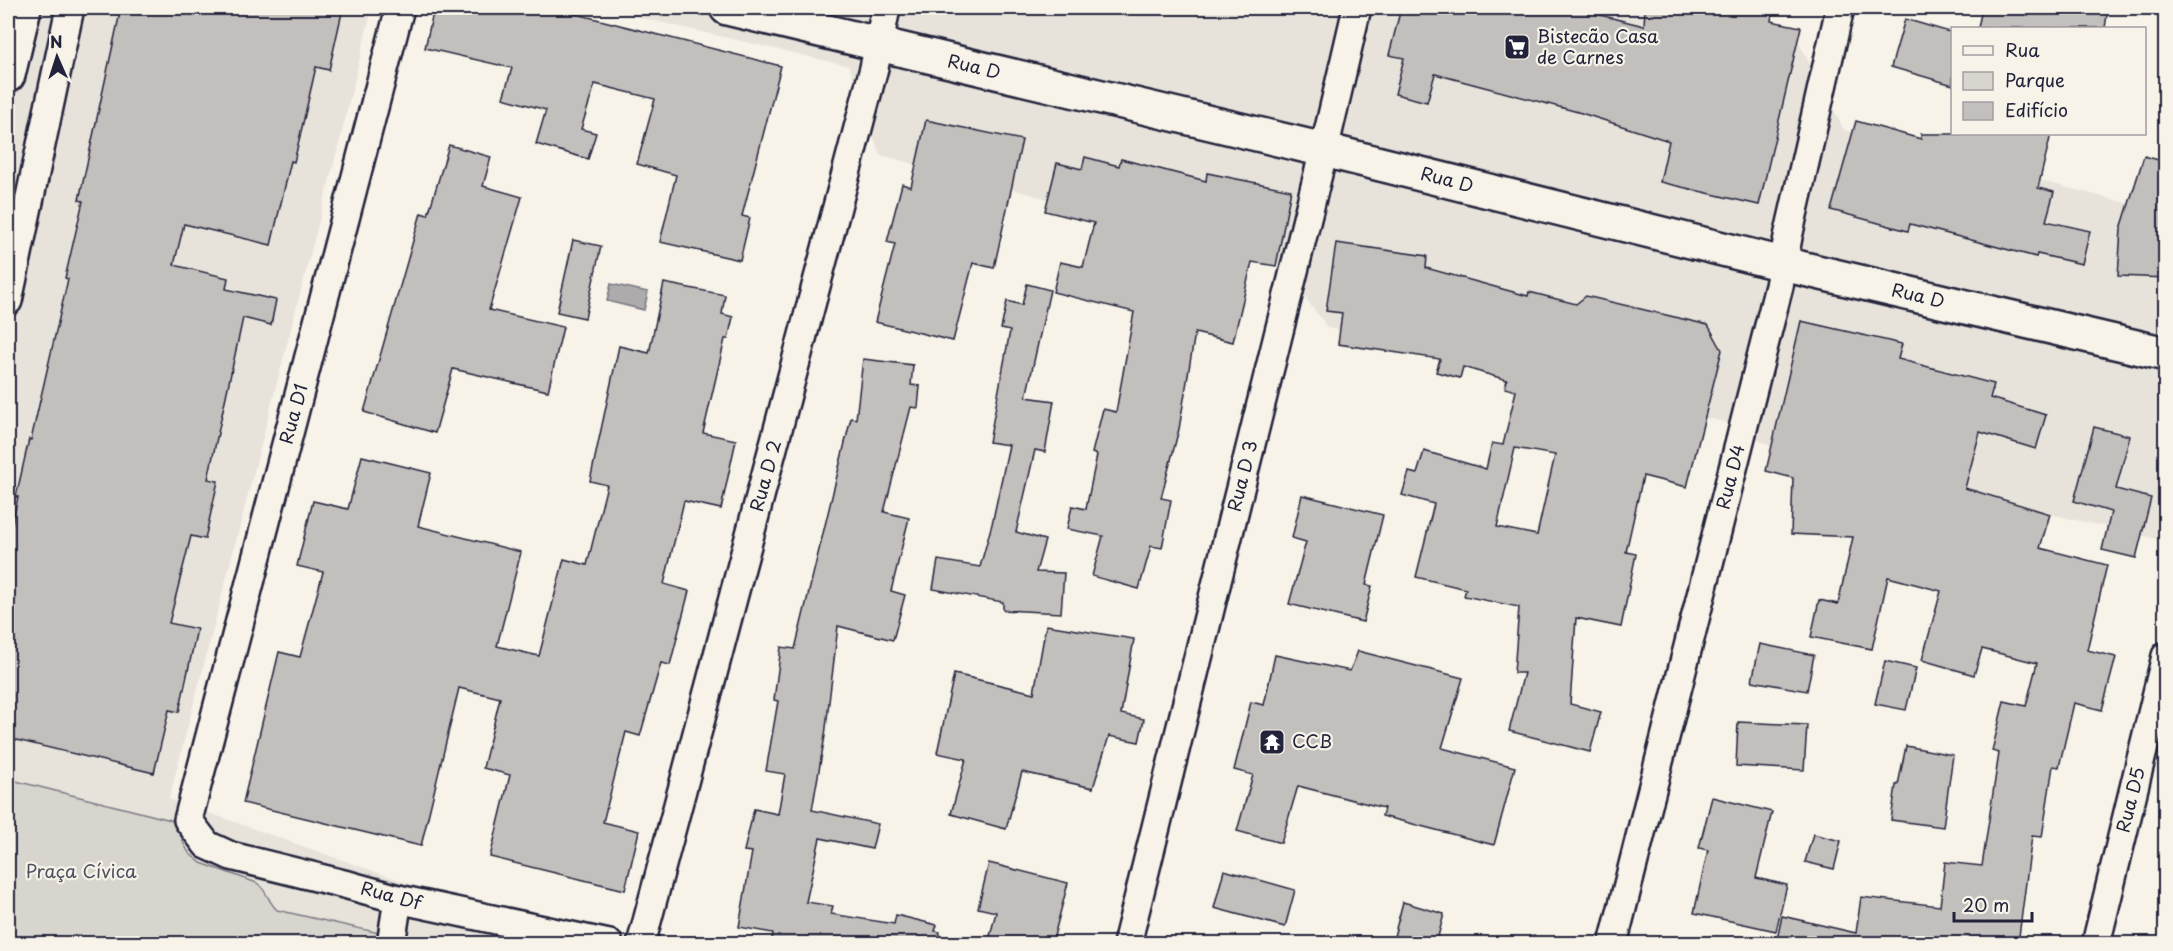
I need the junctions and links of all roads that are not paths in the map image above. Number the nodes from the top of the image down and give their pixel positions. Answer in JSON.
{"nodes":[{"id":1,"x":24,"y":8,"type":"edge"},
{"id":2,"x":70,"y":8,"type":"edge"},
{"id":3,"x":400,"y":8,"type":"edge"},
{"id":4,"x":727,"y":8,"type":"edge"},
{"id":5,"x":886,"y":8,"type":"edge"},
{"id":6,"x":1358,"y":8,"type":"edge"},
{"id":7,"x":1840,"y":8,"type":"edge"},
{"id":8,"x":880,"y":45,"type":"junction"},
{"id":9,"x":8,"y":75,"type":"edge"},
{"id":10,"x":1324,"y":150,"type":"junction"},
{"id":11,"x":1783,"y":264,"type":"junction"},
{"id":12,"x":8,"y":302,"type":"edge"},
{"id":13,"x":2166,"y":354,"type":"edge"},
{"id":14,"x":2166,"y":656,"type":"edge"},
{"id":15,"x":188,"y":820,"type":"joint"},
{"id":16,"x":398,"y":899,"type":"junction"},
{"id":17,"x":391,"y":944,"type":"edge"},
{"id":18,"x":609,"y":944,"type":"edge"},
{"id":19,"x":641,"y":944,"type":"edge"},
{"id":20,"x":1127,"y":944,"type":"edge"},
{"id":21,"x":1613,"y":944,"type":"edge"},
{"id":22,"x":2096,"y":944,"type":"edge"}],
"edges":[{"from":1,"to":9,"type":"street"},
{"from":2,"to":12,"type":"street"},
{"from":3,"to":15,"type":"street","name":"Rua D1"},
{"from":4,"to":8,"type":"street","name":"Rua D"},
{"from":5,"to":8,"type":"street","name":"Rua D 2"},
{"from":6,"to":10,"type":"street","name":"Rua D 3"},
{"from":7,"to":11,"type":"street","name":"Rua D4"},
{"from":8,"to":10,"type":"street","name":"Rua D"},
{"from":8,"to":19,"type":"street","name":"Rua D 2"},
{"from":10,"to":11,"type":"street","name":"Rua D"},
{"from":10,"to":20,"type":"street","name":"Rua D 3"},
{"from":11,"to":13,"type":"street","name":"Rua D"},
{"from":11,"to":21,"type":"street","name":"Rua D4"},
{"from":14,"to":22,"type":"street","name":"Rua D5"},
{"from":15,"to":16,"type":"street","name":"Rua Df"},
{"from":16,"to":17,"type":"street"},
{"from":16,"to":18,"type":"street","name":"Rua Df"}]}
